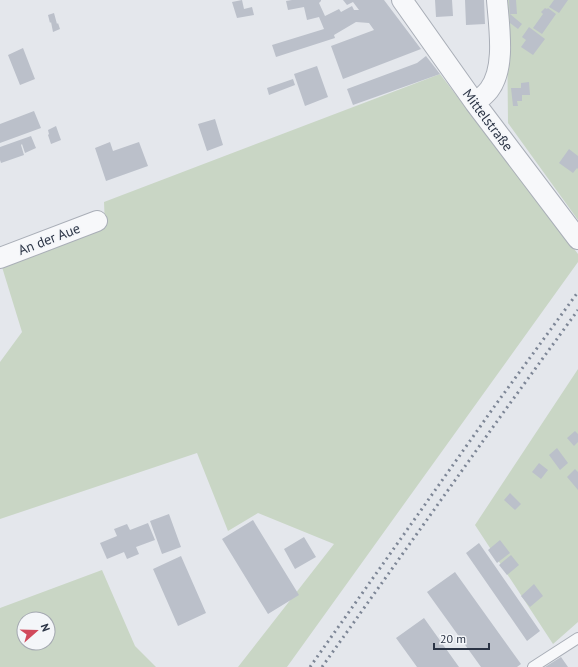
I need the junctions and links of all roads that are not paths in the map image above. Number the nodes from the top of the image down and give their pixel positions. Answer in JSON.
{"nodes":[{"id":1,"x":402,"y":0,"type":"edge"},
{"id":2,"x":497,"y":0,"type":"edge"},
{"id":3,"x":475,"y":103,"type":"junction"},
{"id":4,"x":97,"y":221,"type":"dead end"},
{"id":5,"x":578,"y":239,"type":"edge"},
{"id":6,"x":0,"y":258,"type":"edge"},
{"id":7,"x":578,"y":638,"type":"edge"},
{"id":8,"x":533,"y":667,"type":"edge"}],
"edges":[{"from":1,"to":3,"type":"street","name":"Mittelstraße"},
{"from":2,"to":3,"type":"street"},
{"from":3,"to":5,"type":"street","name":"Mittelstraße"},
{"from":4,"to":6,"type":"street","name":"An der Aue"},
{"from":7,"to":8,"type":"lane"}]}
